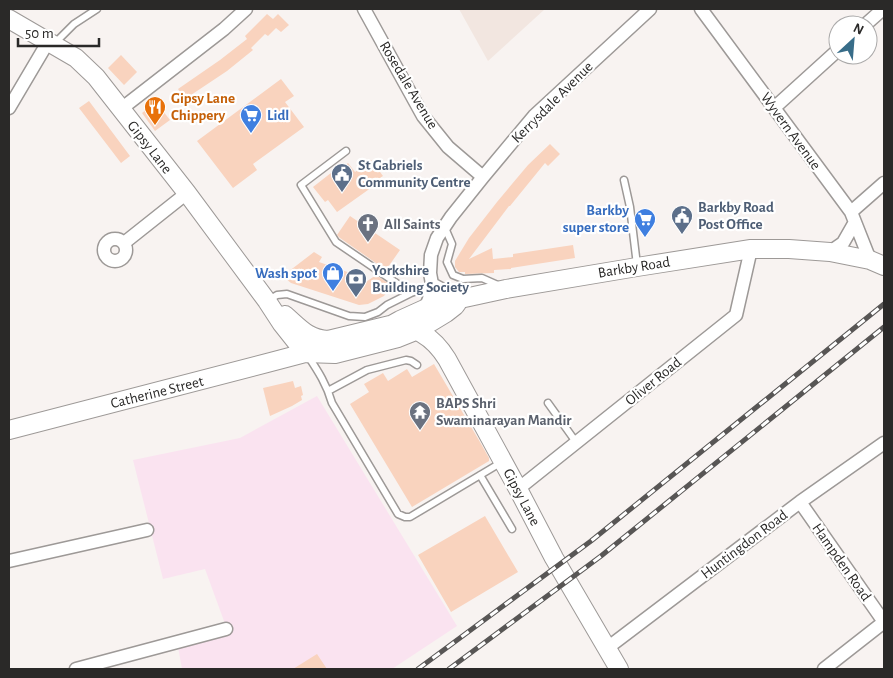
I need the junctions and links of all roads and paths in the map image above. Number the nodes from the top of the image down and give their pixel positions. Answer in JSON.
{"nodes":[{"id":1,"x":97,"y":9,"type":"edge"},
{"id":2,"x":246,"y":9,"type":"edge"},
{"id":3,"x":364,"y":9,"type":"edge"},
{"id":4,"x":650,"y":9,"type":"edge"},
{"id":5,"x":701,"y":9,"type":"edge"},
{"id":6,"x":9,"y":19,"type":"edge"},
{"id":7,"x":51,"y":43,"type":"junction"},
{"id":8,"x":828,"y":59,"type":"edge"},
{"id":9,"x":9,"y":108,"type":"edge"},
{"id":10,"x":774,"y":108,"type":"junction"},
{"id":11,"x":121,"y":109,"type":"junction"},
{"id":12,"x":346,"y":151,"type":"dead end"},
{"id":13,"x":483,"y":176,"type":"junction"},
{"id":14,"x":624,"y":180,"type":"dead end"},
{"id":15,"x":884,"y":182,"type":"edge"},
{"id":16,"x":187,"y":194,"type":"junction"},
{"id":17,"x":853,"y":217,"type":"junction"},
{"id":18,"x":444,"y":227,"type":"junction"},
{"id":19,"x":124,"y":243,"type":"dead end"},
{"id":20,"x":751,"y":250,"type":"junction"},
{"id":21,"x":830,"y":252,"type":"junction"},
{"id":22,"x":877,"y":263,"type":"edge"},
{"id":23,"x":638,"y":266,"type":"junction"},
{"id":24,"x":432,"y":284,"type":"junction"},
{"id":25,"x":506,"y":289,"type":"junction"},
{"id":26,"x":411,"y":293,"type":"junction"},
{"id":27,"x":460,"y":299,"type":"junction"},
{"id":28,"x":268,"y":301,"type":"junction"},
{"id":29,"x":426,"y":308,"type":"junction"},
{"id":30,"x":446,"y":313,"type":"junction"},
{"id":31,"x":282,"y":324,"type":"junction"},
{"id":32,"x":390,"y":325,"type":"junction"},
{"id":33,"x":418,"y":330,"type":"junction"},
{"id":34,"x":328,"y":340,"type":"junction"},
{"id":35,"x":438,"y":347,"type":"junction"},
{"id":36,"x":306,"y":353,"type":"junction"},
{"id":37,"x":267,"y":363,"type":"junction"},
{"id":38,"x":417,"y":365,"type":"dead end"},
{"id":39,"x":328,"y":391,"type":"junction"},
{"id":40,"x":548,"y":402,"type":"dead end"},
{"id":41,"x":9,"y":430,"type":"edge"},
{"id":42,"x":576,"y":442,"type":"junction"},
{"id":43,"x":884,"y":443,"type":"edge"},
{"id":44,"x":503,"y":462,"type":"junction"},
{"id":45,"x":480,"y":475,"type":"junction"},
{"id":46,"x":518,"y":489,"type":"junction"},
{"id":47,"x":800,"y":502,"type":"junction"},
{"id":48,"x":512,"y":529,"type":"dead end"},
{"id":49,"x":147,"y":530,"type":"dead end"},
{"id":50,"x":9,"y":561,"type":"edge"},
{"id":51,"x":884,"y":622,"type":"edge"},
{"id":52,"x":226,"y":629,"type":"dead end"},
{"id":53,"x":606,"y":649,"type":"junction"},
{"id":54,"x":76,"y":669,"type":"edge"},
{"id":55,"x":619,"y":669,"type":"edge"},
{"id":56,"x":824,"y":669,"type":"edge"}],
"edges":[{"from":1,"to":7,"type":"lane"},
{"from":2,"to":11,"type":"street"},
{"from":3,"to":13,"type":"street","name":"Rosedale Avenue"},
{"from":4,"to":13,"type":"street","name":"Kerrysdale Avenue"},
{"from":5,"to":10,"type":"street","name":"Wyvern Avenue"},
{"from":6,"to":7,"type":"street","name":"Gipsy Lane"},
{"from":7,"to":9,"type":"street"},
{"from":7,"to":11,"type":"street","name":"Gipsy Lane"},
{"from":8,"to":10,"type":"street"},
{"from":10,"to":17,"type":"street","name":"Wyvern Avenue"},
{"from":11,"to":16,"type":"street","name":"Gipsy Lane"},
{"from":12,"to":26,"type":"lane"},
{"from":13,"to":18,"type":"street","name":"Kerrysdale Avenue"},
{"from":14,"to":23,"type":"lane"},
{"from":15,"to":17,"type":"street"},
{"from":16,"to":19,"type":"street"},
{"from":16,"to":28,"type":"street","name":"Gipsy Lane"},
{"from":17,"to":21,"type":"street"},
{"from":17,"to":22,"type":"street","name":"Wyvern Avenue"},
{"from":18,"to":24,"type":"street","name":"Kerrysdale Avenue"},
{"from":18,"to":25,"type":"lane"},
{"from":20,"to":21,"type":"street","name":"Barkby Road"},
{"from":20,"to":23,"type":"street","name":"Barkby Road"},
{"from":20,"to":42,"type":"street","name":"Oliver Road"},
{"from":21,"to":22,"type":"street","name":"Barkby Road"},
{"from":23,"to":25,"type":"street","name":"Barkby Road"},
{"from":24,"to":26,"type":"lane"},
{"from":24,"to":27,"type":"street"},
{"from":24,"to":29,"type":"street","name":"Kerrysdale Avenue"},
{"from":25,"to":27,"type":"street","name":"Barkby Road"},
{"from":26,"to":28,"type":"lane"},
{"from":27,"to":29,"type":"street","name":"Barkby Road"},
{"from":27,"to":30,"type":"street"},
{"from":28,"to":31,"type":"street","name":"Gipsy Lane"},
{"from":28,"to":34,"type":"street","name":"Gipsy Lane"},
{"from":29,"to":32,"type":"street","name":"Barkby Road"},
{"from":29,"to":33,"type":"street","name":"Kerrysdale Avenue"},
{"from":30,"to":33,"type":"street"},
{"from":30,"to":35,"type":"street"},
{"from":31,"to":36,"type":"street","name":"Gipsy Lane"},
{"from":31,"to":37,"type":"street"},
{"from":32,"to":33,"type":"street","name":"Gipsy Lane"},
{"from":32,"to":34,"type":"street","name":"Gipsy Lane"},
{"from":33,"to":35,"type":"street","name":"Gipsy Lane"},
{"from":33,"to":36,"type":"street"},
{"from":34,"to":36,"type":"street"},
{"from":35,"to":44,"type":"street","name":"Gipsy Lane"},
{"from":36,"to":37,"type":"street","name":"Catherine Street"},
{"from":36,"to":39,"type":"lane"},
{"from":37,"to":41,"type":"street","name":"Catherine Street"},
{"from":38,"to":39,"type":"lane"},
{"from":39,"to":45,"type":"lane"},
{"from":40,"to":42,"type":"lane"},
{"from":42,"to":46,"type":"street","name":"Oliver Road"},
{"from":43,"to":47,"type":"street","name":"Huntingdon Road"},
{"from":44,"to":45,"type":"lane"},
{"from":44,"to":46,"type":"street","name":"Gipsy Lane"},
{"from":45,"to":48,"type":"lane"},
{"from":46,"to":53,"type":"street","name":"Gipsy Lane"},
{"from":47,"to":51,"type":"street","name":"Hampden Road"},
{"from":47,"to":53,"type":"street","name":"Huntingdon Road"},
{"from":49,"to":50,"type":"street"},
{"from":51,"to":56,"type":"street"},
{"from":52,"to":54,"type":"street"},
{"from":53,"to":55,"type":"street","name":"Gipsy Lane"}]}
